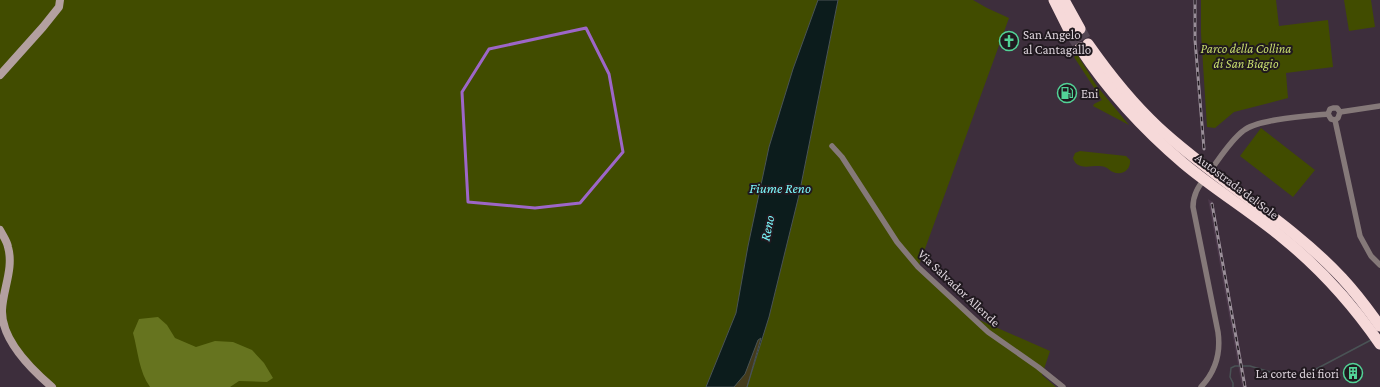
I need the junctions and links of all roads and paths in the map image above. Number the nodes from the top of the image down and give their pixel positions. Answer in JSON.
{"nodes":[{"id":1,"x":60,"y":0,"type":"edge"},
{"id":2,"x":1054,"y":0,"type":"edge"},
{"id":3,"x":1064,"y":0,"type":"edge"},
{"id":4,"x":1084,"y":46,"type":"tunnel mouth"},
{"id":5,"x":0,"y":75,"type":"edge"},
{"id":6,"x":1380,"y":106,"type":"edge"},
{"id":7,"x":1340,"y":112,"type":"junction"},
{"id":8,"x":1328,"y":114,"type":"junction"},
{"id":9,"x":1335,"y":120,"type":"junction"},
{"id":10,"x":832,"y":146,"type":"dead end"},
{"id":11,"x":0,"y":230,"type":"edge"},
{"id":12,"x":1380,"y":265,"type":"edge"},
{"id":13,"x":1376,"y":326,"type":"edge"},
{"id":14,"x":1380,"y":344,"type":"edge"},
{"id":15,"x":52,"y":387,"type":"edge"},
{"id":16,"x":1063,"y":387,"type":"edge"},
{"id":17,"x":1201,"y":387,"type":"edge"}],
"edges":[{"from":1,"to":5,"type":"street"},
{"from":2,"to":3,"type":"highway"},
{"from":4,"to":13,"type":"highway","name":"Autostrada del Sole"},
{"from":6,"to":7,"type":"street"},
{"from":7,"to":8,"type":"street"},
{"from":7,"to":9,"type":"street"},
{"from":8,"to":9,"type":"street"},
{"from":8,"to":17,"type":"street"},
{"from":9,"to":12,"type":"street"},
{"from":10,"to":16,"type":"street","name":"Via Salvador Allende"},
{"from":11,"to":15,"type":"street"},
{"from":13,"to":14,"type":"highway","name":"Autostrada del Sole"}]}
